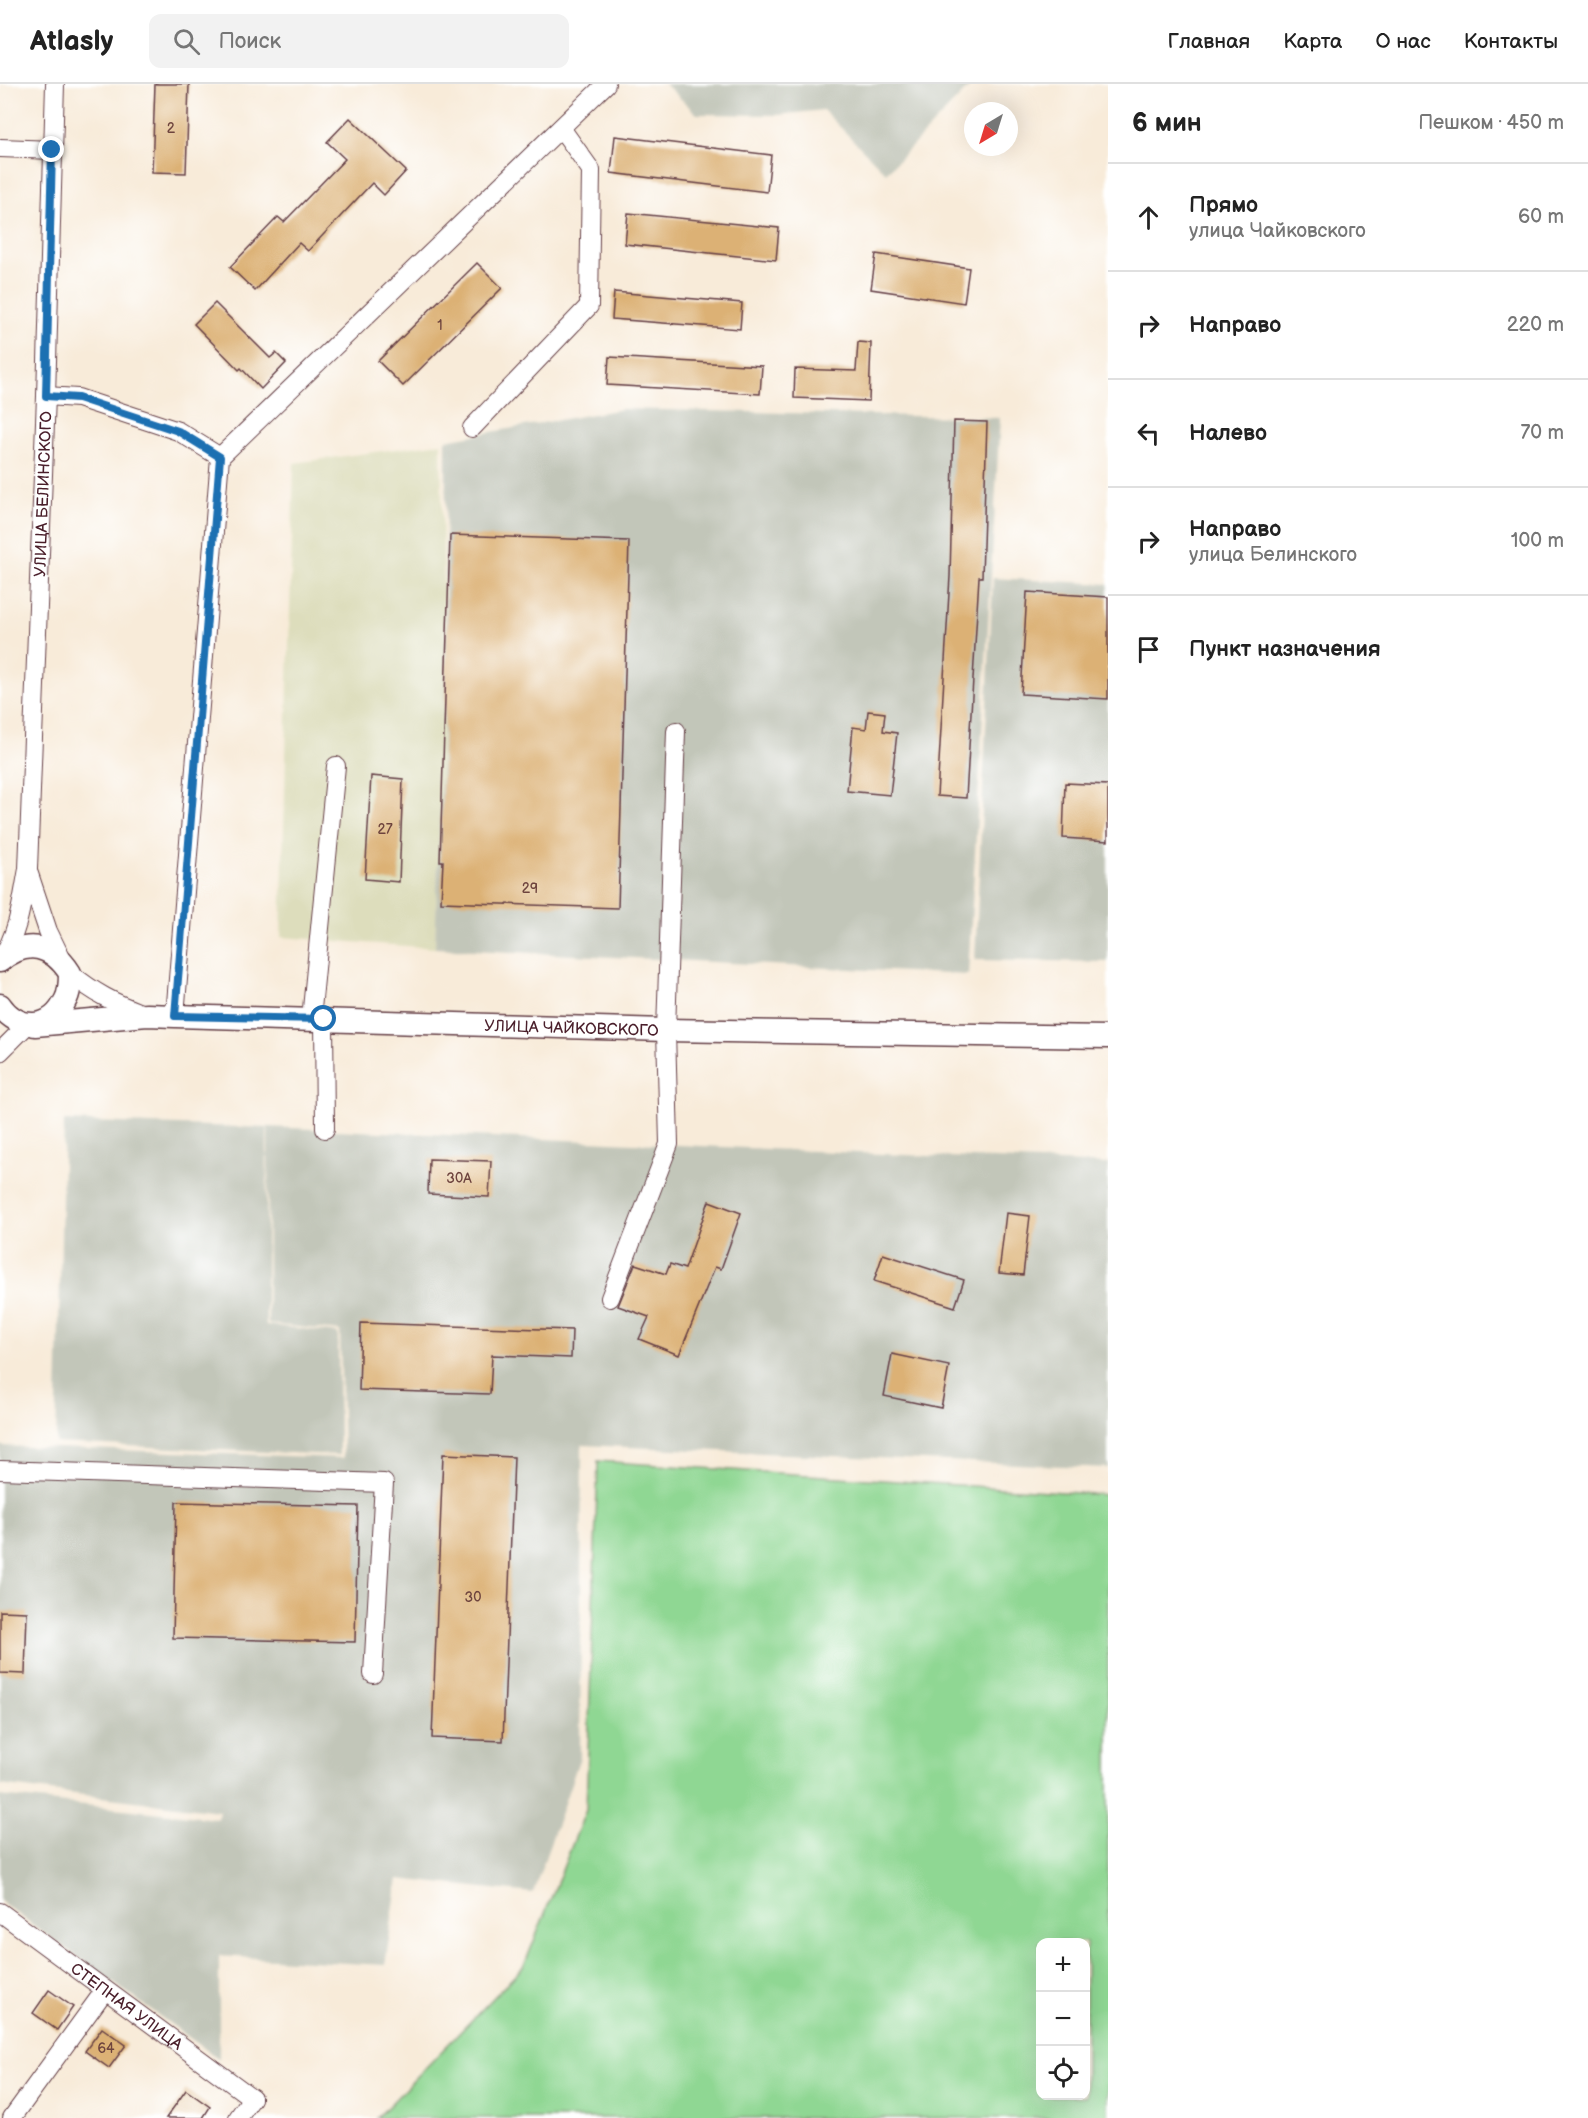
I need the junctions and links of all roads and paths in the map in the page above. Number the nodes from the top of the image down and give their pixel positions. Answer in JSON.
{"nodes":[{"id":1,"x":55,"y":84,"type":"edge"},
{"id":2,"x":606,"y":84,"type":"edge"},
{"id":3,"x":561,"y":128,"type":"junction"},
{"id":4,"x":0,"y":148,"type":"edge"},
{"id":5,"x":52,"y":150,"type":"junction"},
{"id":6,"x":46,"y":396,"type":"junction"},
{"id":7,"x":472,"y":428,"type":"dead end"},
{"id":8,"x":220,"y":457,"type":"junction"},
{"id":9,"x":676,"y":732,"type":"dead end"},
{"id":10,"x":336,"y":766,"type":"dead end"},
{"id":11,"x":28,"y":869,"type":"junction"},
{"id":12,"x":1,"y":960,"type":"edge"},
{"id":13,"x":66,"y":967,"type":"junction"},
{"id":14,"x":0,"y":1005,"type":"edge"},
{"id":15,"x":147,"y":1015,"type":"junction"},
{"id":16,"x":175,"y":1016,"type":"junction"},
{"id":17,"x":317,"y":1019,"type":"junction"},
{"id":18,"x":0,"y":1021,"type":"edge"},
{"id":19,"x":31,"y":1025,"type":"junction"},
{"id":20,"x":666,"y":1030,"type":"junction"},
{"id":21,"x":1108,"y":1037,"type":"edge"},
{"id":22,"x":0,"y":1052,"type":"edge"},
{"id":23,"x":325,"y":1129,"type":"dead end"},
{"id":24,"x":610,"y":1298,"type":"dead end"},
{"id":25,"x":0,"y":1470,"type":"edge"},
{"id":26,"x":373,"y":1674,"type":"dead end"},
{"id":27,"x":0,"y":1912,"type":"edge"},
{"id":28,"x":105,"y":1990,"type":"junction"},
{"id":29,"x":252,"y":2098,"type":"junction"},
{"id":30,"x":12,"y":2118,"type":"edge"},
{"id":31,"x":238,"y":2118,"type":"edge"},
{"id":32,"x":244,"y":2118,"type":"edge"}],
"edges":[{"from":1,"to":5,"type":"street","name":"УЛИЦА БЕЛИНСКОГО"},
{"from":2,"to":3,"type":"street"},
{"from":3,"to":7,"type":"street"},
{"from":3,"to":8,"type":"street"},
{"from":4,"to":5,"type":"street"},
{"from":5,"to":6,"type":"street","name":"УЛИЦА БЕЛИНСКОГО"},
{"from":6,"to":8,"type":"street"},
{"from":6,"to":11,"type":"street","name":"УЛИЦА БЕЛИНСКОГО"},
{"from":8,"to":16,"type":"street"},
{"from":9,"to":20,"type":"street"},
{"from":10,"to":17,"type":"street"},
{"from":11,"to":12,"type":"street"},
{"from":11,"to":13,"type":"street"},
{"from":12,"to":13,"type":"main road"},
{"from":13,"to":15,"type":"street"},
{"from":13,"to":19,"type":"main road"},
{"from":14,"to":19,"type":"main road"},
{"from":15,"to":16,"type":"main road","name":"УЛИЦА ЧАЙКОВСКОГО"},
{"from":15,"to":19,"type":"main road","name":"УЛИЦА ЧАЙКОВСКОГО"},
{"from":16,"to":17,"type":"main road","name":"УЛИЦА ЧАЙКОВСКОГО"},
{"from":17,"to":20,"type":"main road","name":"УЛИЦА ЧАЙКОВСКОГО"},
{"from":17,"to":23,"type":"street"},
{"from":18,"to":19,"type":"main road","name":"УЛИЦА ЧАЙКОВСКОГО"},
{"from":19,"to":22,"type":"street"},
{"from":20,"to":21,"type":"main road","name":"УЛИЦА ЧАЙКОВСКОГО"},
{"from":20,"to":24,"type":"street"},
{"from":25,"to":26,"type":"street"},
{"from":27,"to":28,"type":"street","name":"СТЕПНАЯ УЛИЦА"},
{"from":28,"to":29,"type":"street","name":"СТЕПНАЯ УЛИЦА"},
{"from":28,"to":30,"type":"street"},
{"from":29,"to":31,"type":"street"},
{"from":29,"to":32,"type":"street"}]}
